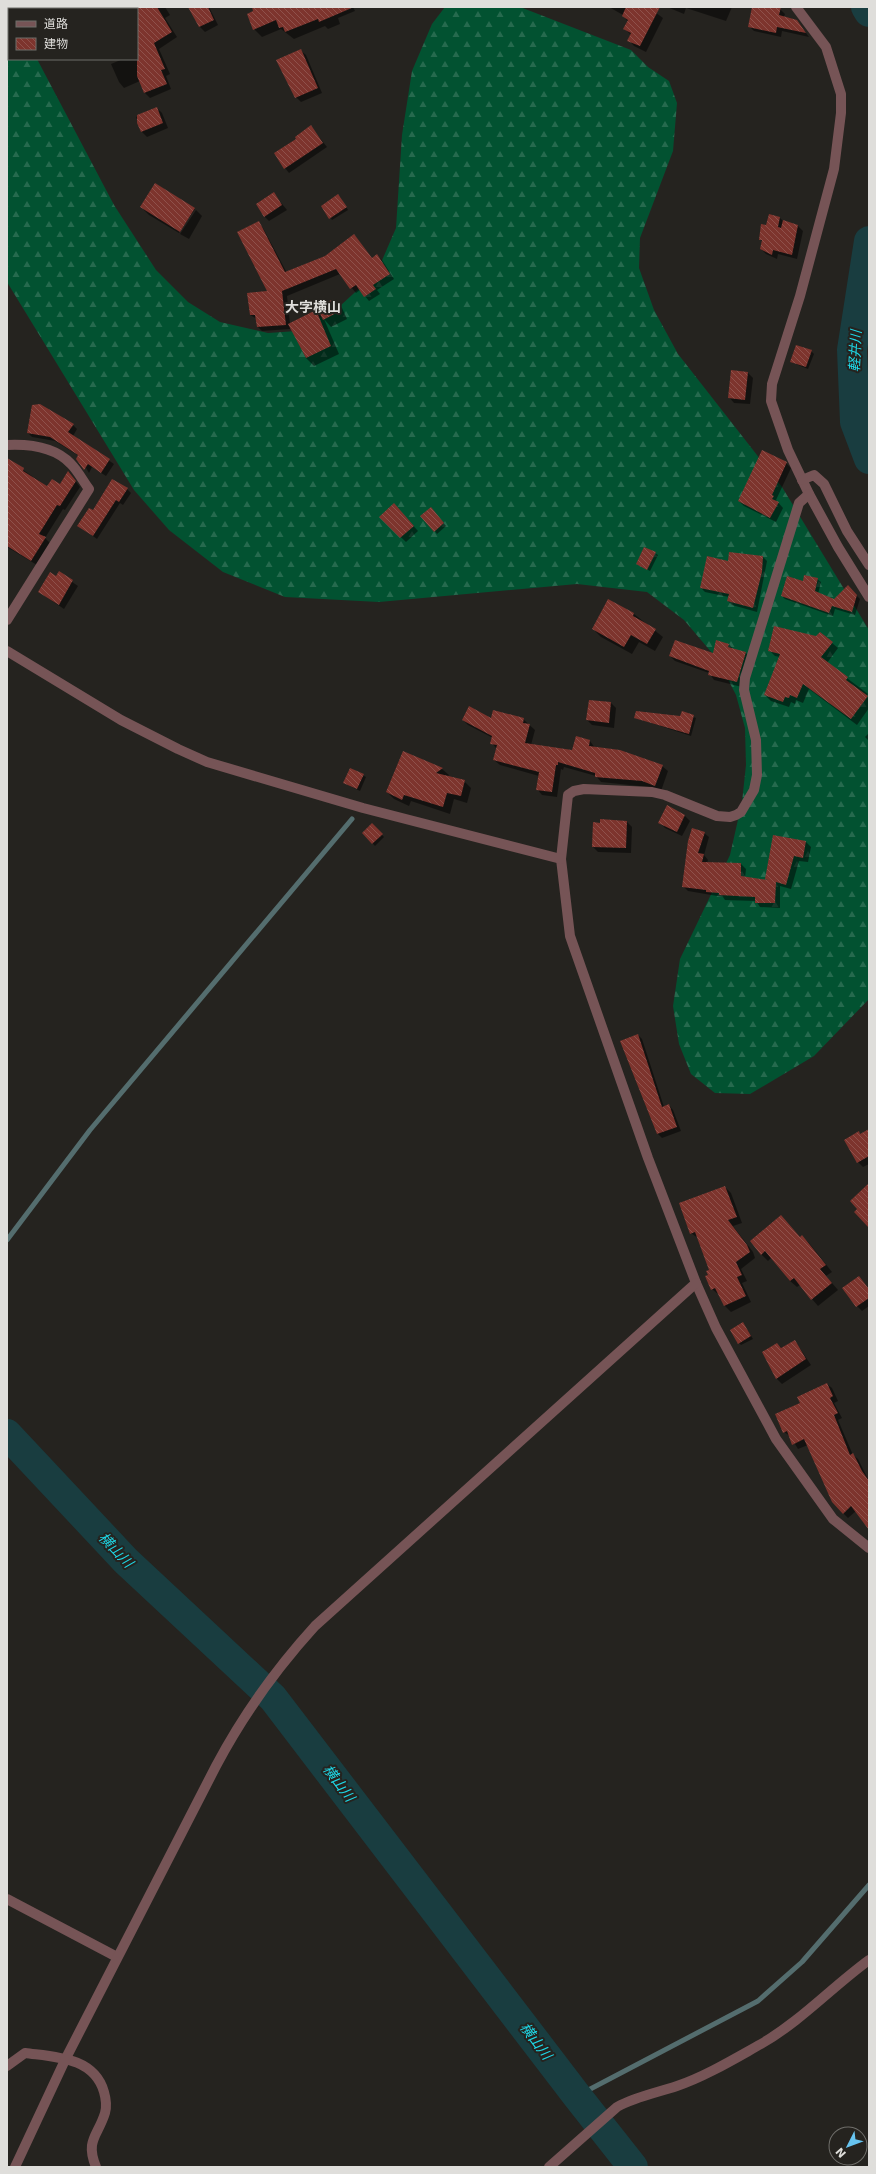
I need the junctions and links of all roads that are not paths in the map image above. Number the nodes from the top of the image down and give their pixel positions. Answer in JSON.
{"nodes":[{"id":1,"x":796,"y":7,"type":"edge"},
{"id":2,"x":7,"y":445,"type":"edge"},
{"id":3,"x":802,"y":480,"type":"junction"},
{"id":4,"x":809,"y":494,"type":"junction"},
{"id":5,"x":869,"y":565,"type":"edge"},
{"id":6,"x":869,"y":597,"type":"edge"},
{"id":7,"x":7,"y":620,"type":"edge"},
{"id":8,"x":7,"y":651,"type":"edge"},
{"id":9,"x":561,"y":860,"type":"junction"},
{"id":10,"x":696,"y":1283,"type":"junction"},
{"id":11,"x":869,"y":1548,"type":"edge"},
{"id":12,"x":7,"y":1899,"type":"edge"},
{"id":13,"x":117,"y":1957,"type":"junction"},
{"id":14,"x":869,"y":1960,"type":"edge"},
{"id":15,"x":66,"y":2058,"type":"junction"},
{"id":16,"x":7,"y":2066,"type":"edge"},
{"id":17,"x":15,"y":2167,"type":"edge"},
{"id":18,"x":96,"y":2167,"type":"edge"},
{"id":19,"x":550,"y":2167,"type":"edge"}],
"edges":[{"from":1,"to":3,"type":"street"},
{"from":2,"to":7,"type":"street"},
{"from":3,"to":4,"type":"street"},
{"from":3,"to":5,"type":"street"},
{"from":4,"to":6,"type":"street"},
{"from":4,"to":9,"type":"street"},
{"from":8,"to":9,"type":"street"},
{"from":9,"to":10,"type":"street"},
{"from":10,"to":11,"type":"street"},
{"from":10,"to":13,"type":"street"},
{"from":12,"to":13,"type":"street"},
{"from":13,"to":15,"type":"street"},
{"from":14,"to":19,"type":"street"},
{"from":15,"to":16,"type":"street"},
{"from":15,"to":17,"type":"street"},
{"from":15,"to":18,"type":"street"}]}
